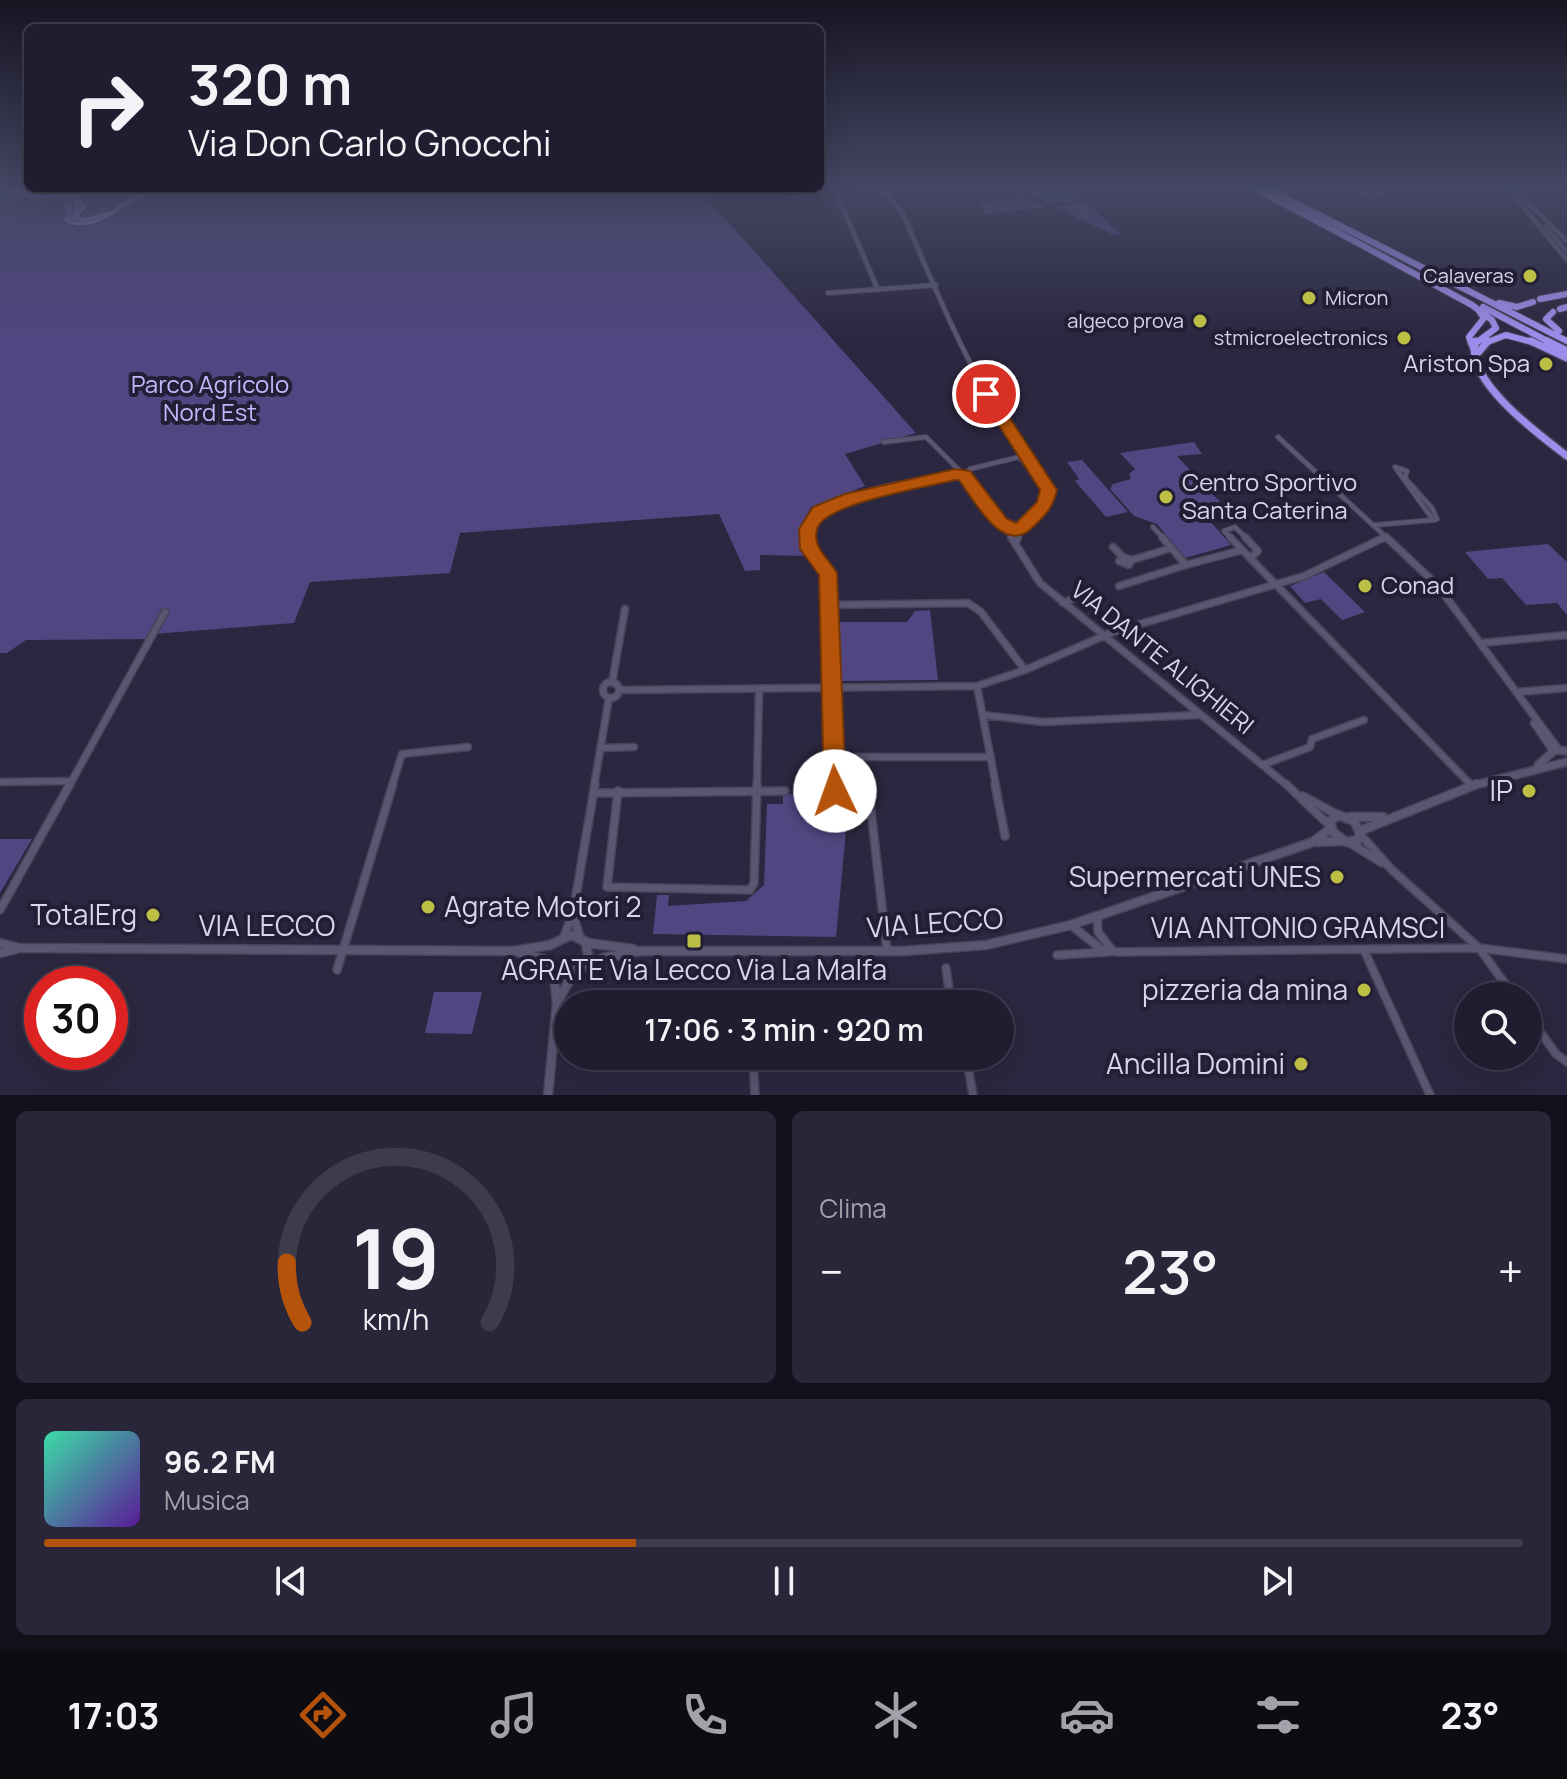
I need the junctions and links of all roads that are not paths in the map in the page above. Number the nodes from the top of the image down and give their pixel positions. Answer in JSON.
{"nodes":[{"id":1,"x":855,"y":236,"type":"edge"},
{"id":2,"x":913,"y":236,"type":"edge"},
{"id":3,"x":1345,"y":236,"type":"edge"},
{"id":4,"x":1346,"y":236,"type":"edge"},
{"id":5,"x":1360,"y":236,"type":"edge"},
{"id":6,"x":1548,"y":236,"type":"edge"},
{"id":7,"x":1553,"y":236,"type":"edge"},
{"id":8,"x":1567,"y":252,"type":"edge"},
{"id":9,"x":1567,"y":260,"type":"edge"},
{"id":10,"x":1452,"y":283,"type":"junction"},
{"id":11,"x":936,"y":285,"type":"junction"},
{"id":12,"x":878,"y":290,"type":"junction"},
{"id":13,"x":828,"y":293,"type":"dead end"},
{"id":14,"x":1567,"y":294,"type":"edge"},
{"id":15,"x":1472,"y":305,"type":"junction"},
{"id":16,"x":1560,"y":309,"type":"edge"},
{"id":17,"x":1567,"y":338,"type":"edge"},
{"id":18,"x":1567,"y":351,"type":"edge"},
{"id":19,"x":1475,"y":353,"type":"junction"},
{"id":20,"x":1567,"y":358,"type":"edge"},
{"id":21,"x":1502,"y":401,"type":"junction"},
{"id":22,"x":1278,"y":437,"type":"dead end"},
{"id":23,"x":884,"y":442,"type":"dead end"},
{"id":24,"x":1016,"y":443,"type":"junction"},
{"id":25,"x":1567,"y":449,"type":"edge"},
{"id":26,"x":1567,"y":456,"type":"edge"},
{"id":27,"x":1013,"y":458,"type":"junction"},
{"id":28,"x":964,"y":475,"type":"junction"},
{"id":29,"x":1041,"y":477,"type":"junction"},
{"id":30,"x":1433,"y":520,"type":"junction"},
{"id":31,"x":1001,"y":524,"type":"junction"},
{"id":32,"x":1374,"y":525,"type":"junction"},
{"id":33,"x":1153,"y":527,"type":"dead end"},
{"id":34,"x":1018,"y":531,"type":"junction"},
{"id":35,"x":1386,"y":537,"type":"junction"},
{"id":36,"x":1016,"y":544,"type":"junction"},
{"id":37,"x":1113,"y":547,"type":"dead end"},
{"id":38,"x":1171,"y":548,"type":"junction"},
{"id":39,"x":1242,"y":550,"type":"junction"},
{"id":40,"x":1250,"y":558,"type":"junction"},
{"id":41,"x":1186,"y":565,"type":"junction"},
{"id":42,"x":1276,"y":584,"type":"junction"},
{"id":43,"x":1119,"y":586,"type":"dead end"},
{"id":44,"x":1091,"y":591,"type":"dead end"},
{"id":45,"x":1063,"y":603,"type":"junction"},
{"id":46,"x":828,"y":605,"type":"junction"},
{"id":47,"x":625,"y":609,"type":"dead end"},
{"id":48,"x":165,"y":612,"type":"dead end"},
{"id":49,"x":1567,"y":635,"type":"edge"},
{"id":50,"x":1104,"y":638,"type":"junction"},
{"id":51,"x":1481,"y":643,"type":"junction"},
{"id":52,"x":1025,"y":670,"type":"junction"},
{"id":53,"x":612,"y":683,"type":"junction"},
{"id":54,"x":977,"y":686,"type":"junction"},
{"id":55,"x":1567,"y":688,"type":"edge"},
{"id":56,"x":619,"y":690,"type":"junction"},
{"id":57,"x":759,"y":690,"type":"junction"},
{"id":58,"x":831,"y":690,"type":"junction"},
{"id":59,"x":1515,"y":692,"type":"junction"},
{"id":60,"x":609,"y":698,"type":"junction"},
{"id":61,"x":983,"y":715,"type":"junction"},
{"id":62,"x":1199,"y":715,"type":"junction"},
{"id":63,"x":1364,"y":720,"type":"dead end"},
{"id":64,"x":468,"y":747,"type":"dead end"},
{"id":65,"x":634,"y":747,"type":"dead end"},
{"id":66,"x":601,"y":748,"type":"junction"},
{"id":67,"x":1562,"y":754,"type":"edge"},
{"id":68,"x":833,"y":757,"type":"junction"},
{"id":69,"x":991,"y":757,"type":"junction"},
{"id":70,"x":1261,"y":765,"type":"junction"},
{"id":71,"x":867,"y":772,"type":"dead end"},
{"id":72,"x":72,"y":781,"type":"junction"},
{"id":73,"x":0,"y":782,"type":"edge"},
{"id":74,"x":1474,"y":787,"type":"junction"},
{"id":75,"x":618,"y":791,"type":"junction"},
{"id":76,"x":756,"y":791,"type":"junction"},
{"id":77,"x":785,"y":791,"type":"dead end"},
{"id":78,"x":808,"y":791,"type":"dead end"},
{"id":79,"x":1295,"y":792,"type":"junction"},
{"id":80,"x":595,"y":793,"type":"junction"},
{"id":81,"x":1342,"y":816,"type":"junction"},
{"id":82,"x":1386,"y":817,"type":"junction"},
{"id":83,"x":1330,"y":827,"type":"junction"},
{"id":84,"x":1360,"y":833,"type":"junction"},
{"id":85,"x":1005,"y":836,"type":"dead end"},
{"id":86,"x":1313,"y":842,"type":"junction"},
{"id":87,"x":1348,"y":842,"type":"junction"},
{"id":88,"x":1391,"y":869,"type":"junction"},
{"id":89,"x":0,"y":910,"type":"edge"},
{"id":90,"x":573,"y":913,"type":"junction"},
{"id":91,"x":1097,"y":916,"type":"junction"},
{"id":92,"x":1071,"y":925,"type":"junction"},
{"id":93,"x":583,"y":939,"type":"junction"},
{"id":94,"x":560,"y":940,"type":"junction"},
{"id":95,"x":0,"y":943,"type":"edge"},
{"id":96,"x":19,"y":948,"type":"junction"},
{"id":97,"x":344,"y":948,"type":"junction"},
{"id":98,"x":1479,"y":948,"type":"junction"},
{"id":99,"x":1364,"y":950,"type":"junction"},
{"id":100,"x":514,"y":951,"type":"junction"},
{"id":101,"x":640,"y":951,"type":"junction"},
{"id":102,"x":887,"y":951,"type":"junction"},
{"id":103,"x":1117,"y":952,"type":"junction"},
{"id":104,"x":0,"y":953,"type":"edge"},
{"id":105,"x":1057,"y":955,"type":"dead end"},
{"id":106,"x":1567,"y":959,"type":"edge"},
{"id":107,"x":552,"y":967,"type":"junction"},
{"id":108,"x":946,"y":968,"type":"dead end"},
{"id":109,"x":337,"y":970,"type":"dead end"},
{"id":110,"x":579,"y":970,"type":"junction"},
{"id":111,"x":1504,"y":982,"type":"edge"},
{"id":112,"x":555,"y":990,"type":"edge"},
{"id":113,"x":565,"y":990,"type":"edge"},
{"id":114,"x":949,"y":990,"type":"edge"},
{"id":115,"x":554,"y":1033,"type":"edge"},
{"id":116,"x":1542,"y":1034,"type":"edge"},
{"id":117,"x":1567,"y":1062,"type":"edge"},
{"id":118,"x":754,"y":1070,"type":"edge"},
{"id":119,"x":969,"y":1070,"type":"edge"},
{"id":120,"x":548,"y":1095,"type":"edge"},
{"id":121,"x":755,"y":1095,"type":"edge"},
{"id":122,"x":973,"y":1095,"type":"edge"},
{"id":123,"x":1430,"y":1095,"type":"edge"}],
"edges":[{"from":1,"to":12,"type":"street"},
{"from":2,"to":11,"type":"street"},
{"from":3,"to":15,"type":"highway"},
{"from":4,"to":18,"type":"highway"},
{"from":5,"to":10,"type":"highway"},
{"from":6,"to":9,"type":"street"},
{"from":7,"to":8,"type":"street"},
{"from":10,"to":14,"type":"highway"},
{"from":10,"to":17,"type":"highway"},
{"from":11,"to":12,"type":"street"},
{"from":11,"to":24,"type":"street"},
{"from":12,"to":13,"type":"street"},
{"from":15,"to":19,"type":"highway"},
{"from":15,"to":19,"type":"highway"},
{"from":16,"to":17,"type":"highway"},
{"from":19,"to":20,"type":"highway"},
{"from":19,"to":21,"type":"highway"},
{"from":21,"to":25,"type":"highway"},
{"from":21,"to":26,"type":"highway"},
{"from":22,"to":32,"type":"street"},
{"from":23,"to":28,"type":"street","name":"VIA DANTE ALIGHIERI"},
{"from":24,"to":27,"type":"street"},
{"from":24,"to":29,"type":"street"},
{"from":27,"to":28,"type":"street"},
{"from":27,"to":29,"type":"street"},
{"from":28,"to":31,"type":"street","name":"VIA DANTE ALIGHIERI"},
{"from":28,"to":46,"type":"street"},
{"from":29,"to":34,"type":"street"},
{"from":30,"to":30,"type":"street"},
{"from":30,"to":32,"type":"street"},
{"from":31,"to":34,"type":"street"},
{"from":31,"to":36,"type":"street","name":"VIA DANTE ALIGHIERI"},
{"from":32,"to":35,"type":"street"},
{"from":33,"to":38,"type":"street"},
{"from":34,"to":36,"type":"street"},
{"from":35,"to":42,"type":"street"},
{"from":35,"to":51,"type":"street"},
{"from":36,"to":45,"type":"street","name":"VIA DANTE ALIGHIERI"},
{"from":37,"to":38,"type":"street"},
{"from":38,"to":41,"type":"street"},
{"from":39,"to":40,"type":"street"},
{"from":39,"to":40,"type":"street"},
{"from":39,"to":41,"type":"street"},
{"from":40,"to":42,"type":"street"},
{"from":41,"to":43,"type":"street"},
{"from":42,"to":50,"type":"street"},
{"from":42,"to":74,"type":"street"},
{"from":44,"to":45,"type":"street"},
{"from":45,"to":50,"type":"street","name":"VIA DANTE ALIGHIERI"},
{"from":46,"to":52,"type":"street"},
{"from":46,"to":58,"type":"street"},
{"from":47,"to":53,"type":"street"},
{"from":48,"to":72,"type":"street"},
{"from":49,"to":51,"type":"street"},
{"from":50,"to":52,"type":"street"},
{"from":50,"to":62,"type":"street","name":"VIA DANTE ALIGHIERI"},
{"from":51,"to":59,"type":"street"},
{"from":52,"to":54,"type":"street"},
{"from":53,"to":56,"type":"street"},
{"from":53,"to":60,"type":"street"},
{"from":54,"to":58,"type":"street"},
{"from":54,"to":61,"type":"street"},
{"from":55,"to":59,"type":"street"},
{"from":56,"to":57,"type":"street"},
{"from":56,"to":60,"type":"street"},
{"from":57,"to":58,"type":"street"},
{"from":57,"to":76,"type":"street"},
{"from":58,"to":68,"type":"street"},
{"from":59,"to":67,"type":"street"},
{"from":60,"to":66,"type":"street"},
{"from":61,"to":62,"type":"street"},
{"from":61,"to":69,"type":"street"},
{"from":62,"to":70,"type":"street","name":"VIA DANTE ALIGHIERI"},
{"from":63,"to":70,"type":"street"},
{"from":64,"to":97,"type":"street"},
{"from":65,"to":66,"type":"street"},
{"from":66,"to":80,"type":"street"},
{"from":67,"to":74,"type":"street"},
{"from":68,"to":69,"type":"street"},
{"from":68,"to":78,"type":"street"},
{"from":69,"to":85,"type":"street"},
{"from":70,"to":79,"type":"street","name":"VIA DANTE ALIGHIERI"},
{"from":71,"to":102,"type":"street"},
{"from":72,"to":73,"type":"street"},
{"from":72,"to":89,"type":"street"},
{"from":74,"to":82,"type":"street"},
{"from":75,"to":76,"type":"street"},
{"from":75,"to":76,"type":"street"},
{"from":75,"to":80,"type":"street"},
{"from":76,"to":77,"type":"street"},
{"from":79,"to":81,"type":"street","name":"VIA DANTE ALIGHIERI"},
{"from":79,"to":83,"type":"street","name":"VIA DANTE ALIGHIERI"},
{"from":80,"to":90,"type":"street"},
{"from":81,"to":82,"type":"street"},
{"from":81,"to":83,"type":"street","name":"VIA LECCO"},
{"from":81,"to":84,"type":"street"},
{"from":82,"to":84,"type":"street"},
{"from":83,"to":86,"type":"street","name":"VIA LECCO"},
{"from":83,"to":87,"type":"street"},
{"from":84,"to":87,"type":"street"},
{"from":84,"to":88,"type":"street"},
{"from":86,"to":87,"type":"street","name":"VIA LECCO"},
{"from":86,"to":91,"type":"street","name":"VIA LECCO"},
{"from":87,"to":88,"type":"street"},
{"from":88,"to":98,"type":"street"},
{"from":90,"to":93,"type":"street"},
{"from":90,"to":94,"type":"street"},
{"from":91,"to":92,"type":"street","name":"VIA LECCO"},
{"from":91,"to":103,"type":"street","name":"VIA ANTONIO GRAMSCI"},
{"from":92,"to":102,"type":"street","name":"VIA LECCO"},
{"from":92,"to":103,"type":"street","name":"VIA ANTONIO GRAMSCI"},
{"from":93,"to":94,"type":"street","name":"VIA LECCO"},
{"from":93,"to":101,"type":"street","name":"VIA LECCO"},
{"from":93,"to":110,"type":"street"},
{"from":94,"to":100,"type":"street","name":"VIA LECCO"},
{"from":94,"to":107,"type":"street"},
{"from":95,"to":96,"type":"street","name":"VIA LECCO"},
{"from":96,"to":97,"type":"street","name":"VIA LECCO"},
{"from":96,"to":104,"type":"street","name":"VIA LECCO"},
{"from":97,"to":100,"type":"street","name":"VIA LECCO"},
{"from":97,"to":109,"type":"street"},
{"from":98,"to":99,"type":"street","name":"VIA ANTONIO GRAMSCI"},
{"from":98,"to":106,"type":"street","name":"VIA ANTONIO GRAMSCI"},
{"from":98,"to":111,"type":"street"},
{"from":99,"to":103,"type":"street","name":"VIA ANTONIO GRAMSCI"},
{"from":99,"to":123,"type":"street"},
{"from":100,"to":107,"type":"street","name":"VIA LECCO"},
{"from":101,"to":102,"type":"street","name":"VIA LECCO"},
{"from":101,"to":110,"type":"street","name":"VIA LECCO"},
{"from":103,"to":105,"type":"street"},
{"from":107,"to":110,"type":"street","name":"VIA LECCO"},
{"from":107,"to":112,"type":"street"},
{"from":108,"to":114,"type":"street"},
{"from":110,"to":113,"type":"street"},
{"from":115,"to":120,"type":"street"},
{"from":116,"to":117,"type":"street"},
{"from":118,"to":121,"type":"street"},
{"from":119,"to":122,"type":"street"}]}
